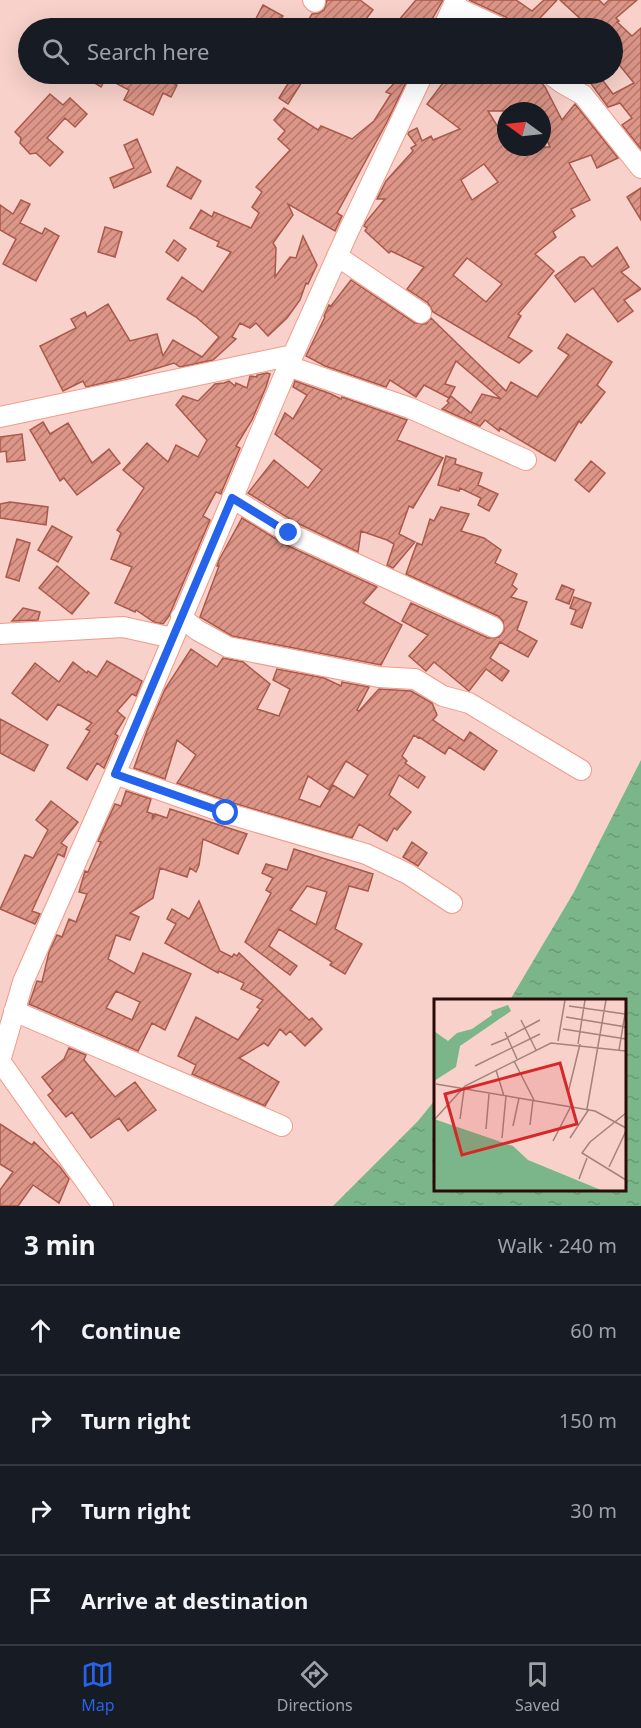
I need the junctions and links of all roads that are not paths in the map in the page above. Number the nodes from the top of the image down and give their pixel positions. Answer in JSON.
{"nodes":[{"id":1,"x":455,"y":3,"type":"edge"},
{"id":2,"x":448,"y":18,"type":"edge"},
{"id":3,"x":483,"y":18,"type":"edge"},
{"id":4,"x":418,"y":84,"type":"edge"},
{"id":5,"x":564,"y":84,"type":"edge"},
{"id":6,"x":641,"y":168,"type":"edge"},
{"id":7,"x":337,"y":256,"type":"junction"},
{"id":8,"x":421,"y":313,"type":"dead end"},
{"id":9,"x":291,"y":360,"type":"junction"},
{"id":10,"x":0,"y":417,"type":"edge"},
{"id":11,"x":526,"y":460,"type":"dead end"},
{"id":12,"x":232,"y":498,"type":"junction"},
{"id":13,"x":182,"y":617,"type":"junction"},
{"id":14,"x":493,"y":627,"type":"dead end"},
{"id":15,"x":0,"y":634,"type":"edge"},
{"id":16,"x":172,"y":638,"type":"junction"},
{"id":17,"x":581,"y":770,"type":"dead end"},
{"id":18,"x":115,"y":774,"type":"junction"},
{"id":19,"x":452,"y":903,"type":"dead end"},
{"id":20,"x":14,"y":1011,"type":"junction"},
{"id":21,"x":0,"y":1061,"type":"edge"},
{"id":22,"x":282,"y":1126,"type":"dead end"},
{"id":23,"x":103,"y":1206,"type":"edge"}],
"edges":[{"from":1,"to":2,"type":"street"},
{"from":1,"to":3,"type":"street"},
{"from":4,"to":7,"type":"street"},
{"from":5,"to":6,"type":"street"},
{"from":7,"to":8,"type":"street"},
{"from":7,"to":9,"type":"street"},
{"from":9,"to":10,"type":"street"},
{"from":9,"to":11,"type":"street"},
{"from":9,"to":12,"type":"street"},
{"from":12,"to":13,"type":"street"},
{"from":12,"to":14,"type":"street"},
{"from":13,"to":16,"type":"street"},
{"from":13,"to":17,"type":"street"},
{"from":15,"to":16,"type":"street"},
{"from":16,"to":18,"type":"street"},
{"from":18,"to":19,"type":"street"},
{"from":18,"to":20,"type":"street"},
{"from":20,"to":21,"type":"street"},
{"from":20,"to":22,"type":"street"},
{"from":21,"to":23,"type":"street"}]}
